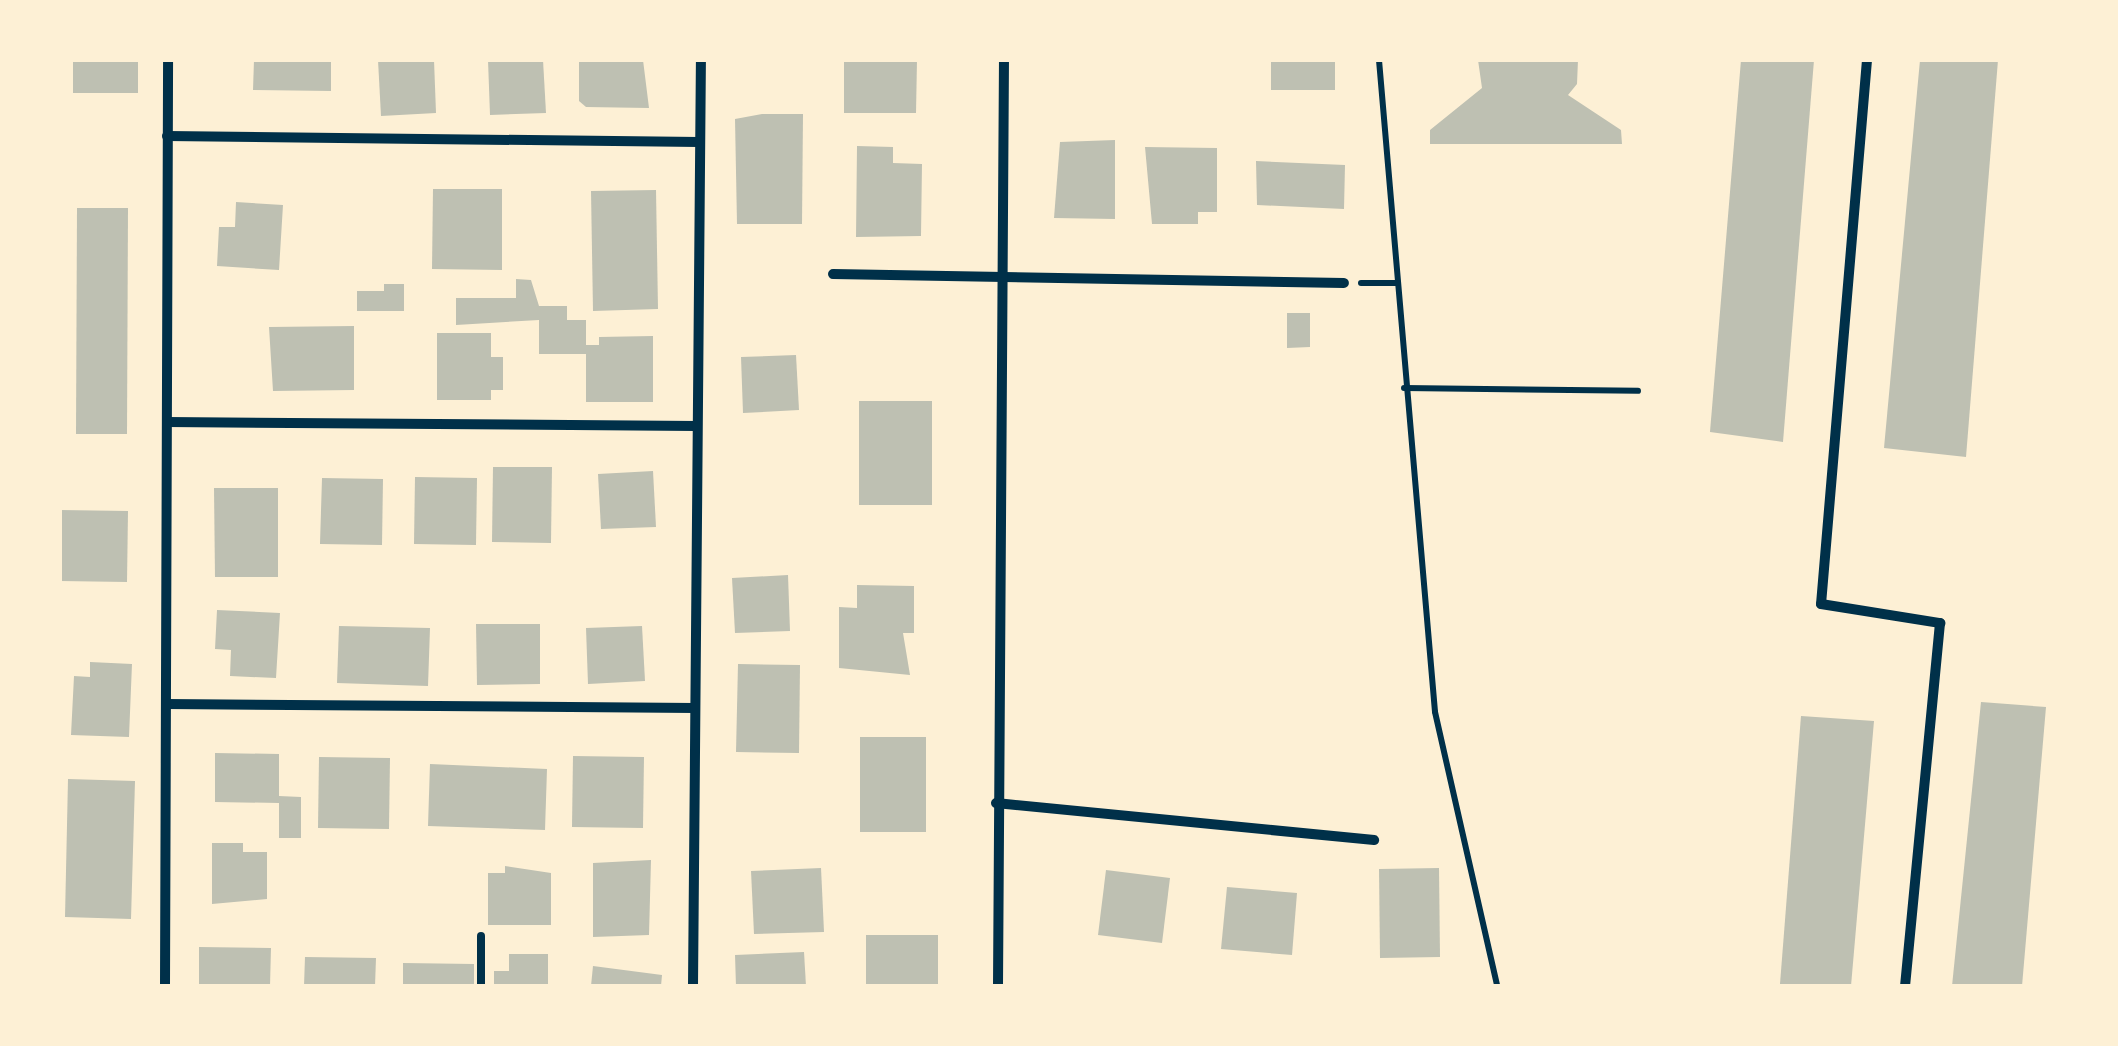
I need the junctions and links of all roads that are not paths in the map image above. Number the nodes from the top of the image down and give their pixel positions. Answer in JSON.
{"nodes":[{"id":1,"x":168,"y":60,"type":"edge"},
{"id":2,"x":701,"y":60,"type":"edge"},
{"id":3,"x":1004,"y":60,"type":"edge"},
{"id":4,"x":1868,"y":60,"type":"edge"},
{"id":5,"x":167,"y":136,"type":"junction"},
{"id":6,"x":698,"y":142,"type":"junction"},
{"id":7,"x":834,"y":274,"type":"dead end"},
{"id":8,"x":1001,"y":277,"type":"junction"},
{"id":9,"x":1344,"y":283,"type":"road end"},
{"id":10,"x":167,"y":422,"type":"junction"},
{"id":11,"x":696,"y":426,"type":"junction"},
{"id":12,"x":166,"y":704,"type":"junction"},
{"id":13,"x":695,"y":708,"type":"junction"},
{"id":14,"x":996,"y":802,"type":"junction"},
{"id":15,"x":1374,"y":840,"type":"dead end"},
{"id":16,"x":481,"y":936,"type":"dead end"},
{"id":17,"x":165,"y":986,"type":"edge"},
{"id":18,"x":481,"y":986,"type":"edge"},
{"id":19,"x":693,"y":986,"type":"edge"},
{"id":20,"x":998,"y":986,"type":"edge"},
{"id":21,"x":1904,"y":986,"type":"edge"}],
"edges":[{"from":1,"to":5,"type":"street"},
{"from":2,"to":6,"type":"street"},
{"from":3,"to":8,"type":"street"},
{"from":4,"to":21,"type":"street"},
{"from":5,"to":6,"type":"street"},
{"from":5,"to":10,"type":"street"},
{"from":6,"to":11,"type":"street"},
{"from":7,"to":8,"type":"street"},
{"from":8,"to":9,"type":"street"},
{"from":8,"to":14,"type":"street"},
{"from":10,"to":11,"type":"street"},
{"from":10,"to":12,"type":"street"},
{"from":11,"to":13,"type":"street"},
{"from":12,"to":13,"type":"street"},
{"from":12,"to":17,"type":"street"},
{"from":13,"to":19,"type":"street"},
{"from":14,"to":15,"type":"street"},
{"from":14,"to":20,"type":"street"},
{"from":16,"to":18,"type":"lane"}]}
